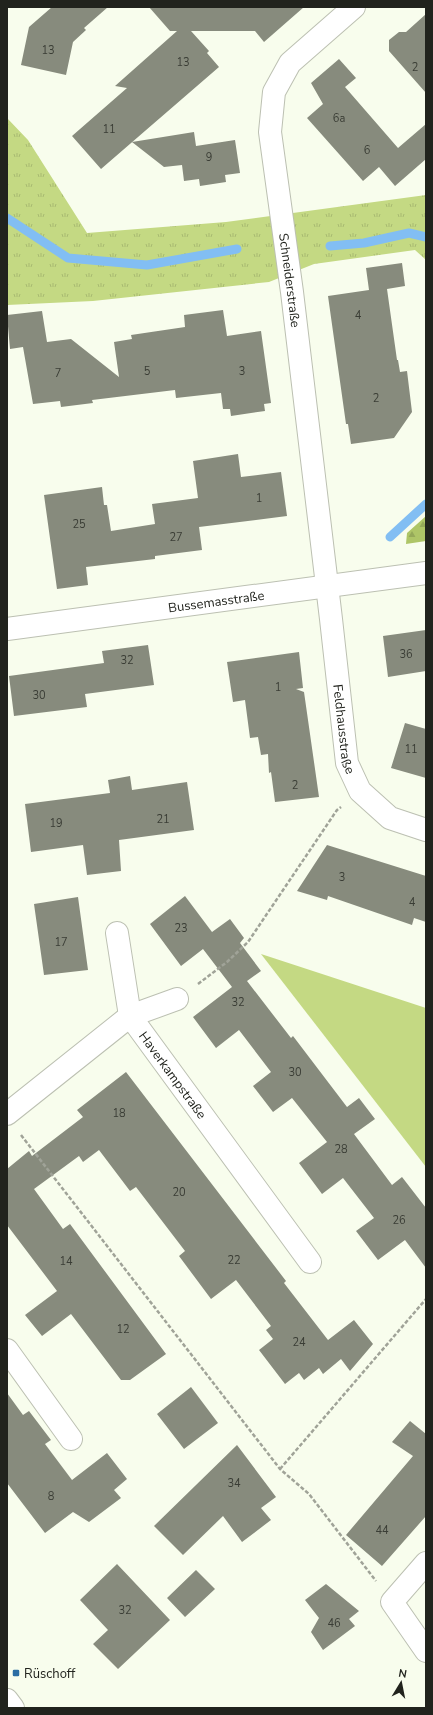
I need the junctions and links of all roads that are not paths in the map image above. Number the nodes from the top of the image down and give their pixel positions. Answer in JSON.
{"nodes":[{"id":1,"x":354,"y":7,"type":"edge"},
{"id":2,"x":426,"y":573,"type":"edge"},
{"id":3,"x":327,"y":586,"type":"junction"},
{"id":4,"x":7,"y":629,"type":"edge"},
{"id":5,"x":426,"y":830,"type":"edge"},
{"id":6,"x":117,"y":933,"type":"dead end"},
{"id":7,"x":177,"y":999,"type":"road end"},
{"id":8,"x":130,"y":1016,"type":"junction"},
{"id":9,"x":12,"y":1122,"type":"edge"},
{"id":10,"x":310,"y":1262,"type":"dead end"},
{"id":11,"x":7,"y":1350,"type":"edge"},
{"id":12,"x":71,"y":1438,"type":"dead end"},
{"id":13,"x":426,"y":1563,"type":"edge"},
{"id":14,"x":426,"y":1651,"type":"edge"},
{"id":15,"x":7,"y":1700,"type":"edge"},
{"id":16,"x":13,"y":1708,"type":"edge"}],
"edges":[{"from":1,"to":3,"type":"street","name":"Schneiderstraße"},
{"from":2,"to":3,"type":"street","name":"Bussemasstraße"},
{"from":3,"to":4,"type":"street","name":"Bussemasstraße"},
{"from":3,"to":5,"type":"street","name":"Feldhausstraße"},
{"from":6,"to":8,"type":"street"},
{"from":7,"to":8,"type":"street"},
{"from":8,"to":9,"type":"street"},
{"from":8,"to":10,"type":"street","name":"Haverkampstraße"},
{"from":11,"to":12,"type":"street"},
{"from":13,"to":14,"type":"street"},
{"from":15,"to":16,"type":"street"}]}
